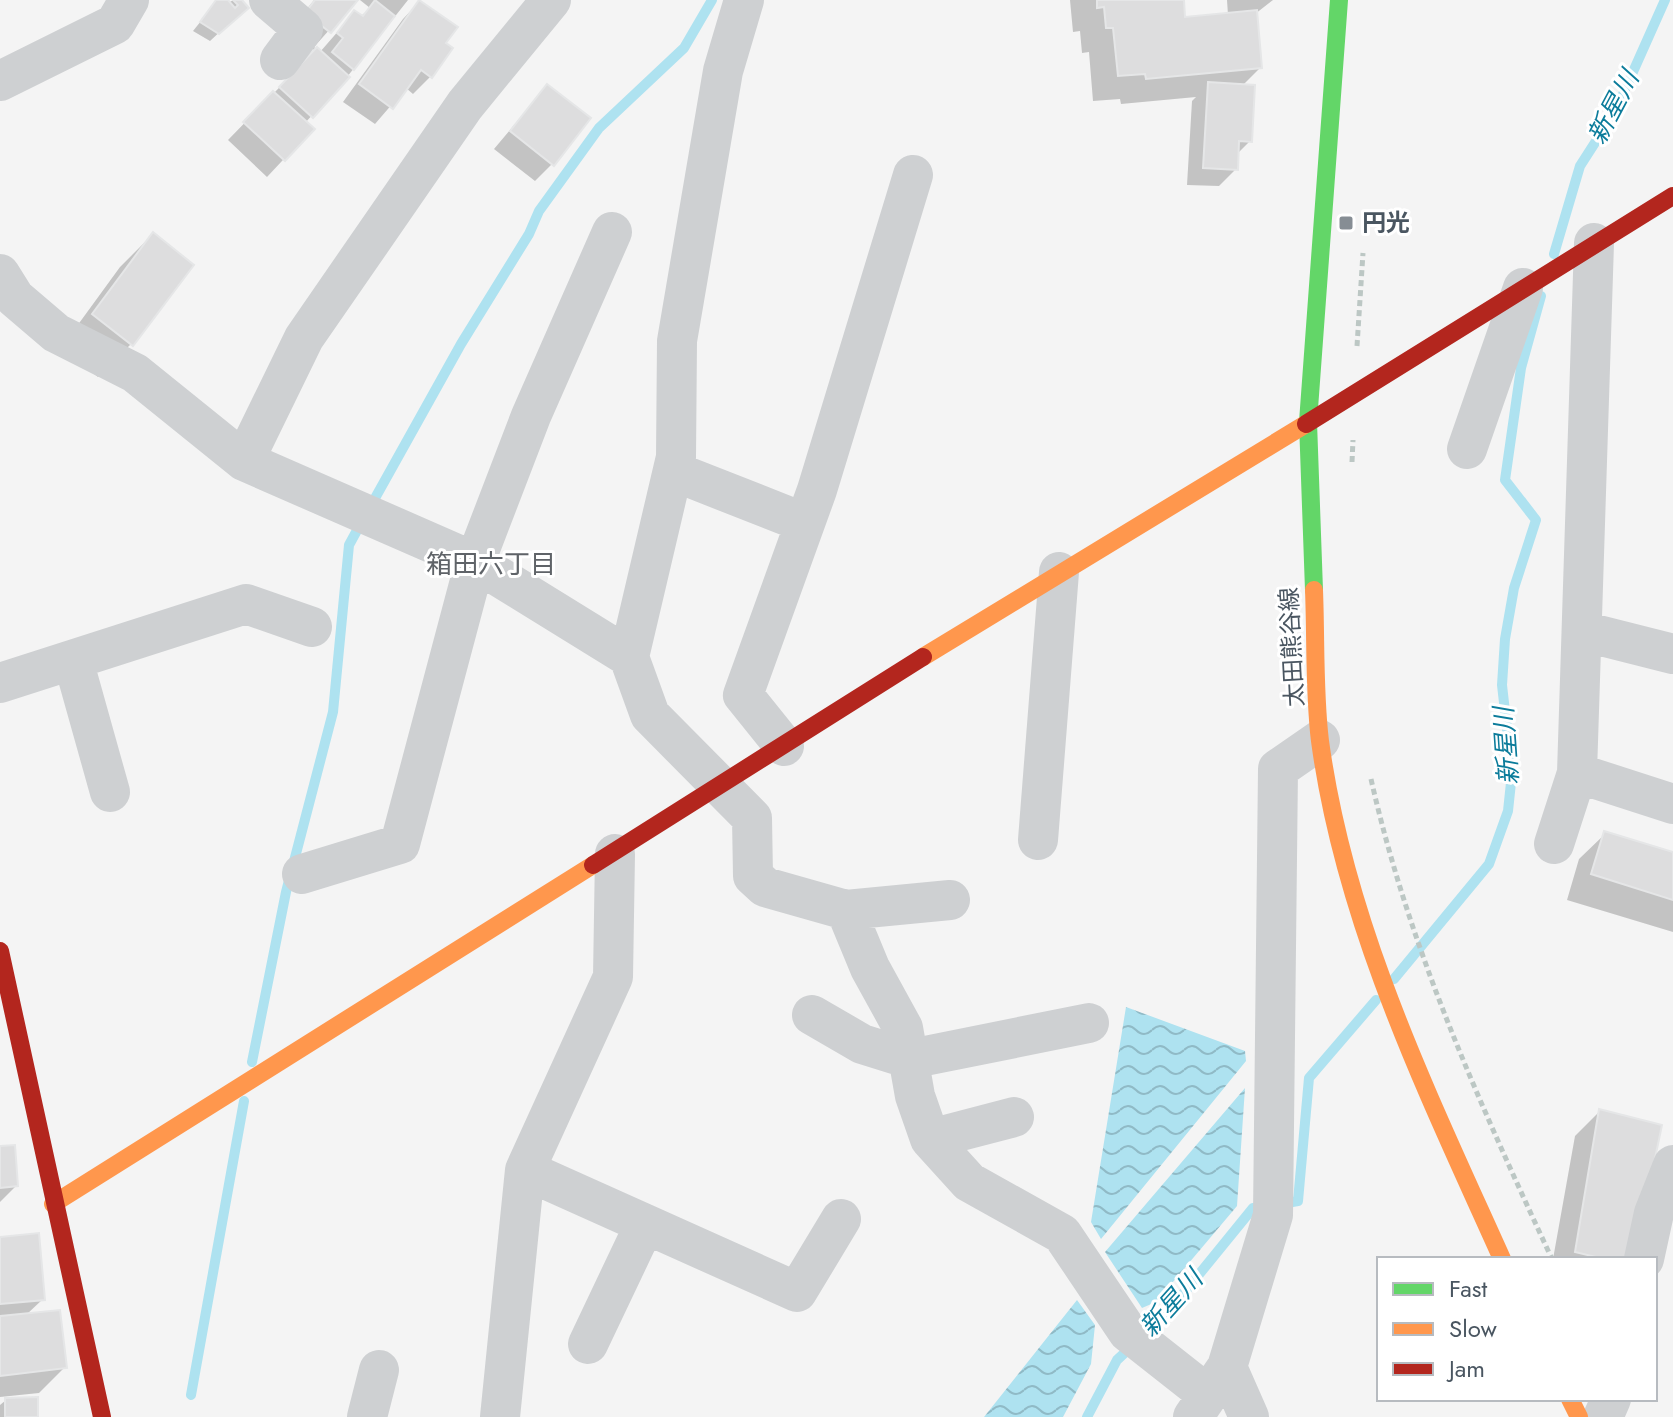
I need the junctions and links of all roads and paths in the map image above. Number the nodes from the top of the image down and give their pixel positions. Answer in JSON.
{"nodes":[{"id":1,"x":129,"y":0,"type":"edge"},
{"id":2,"x":269,"y":0,"type":"edge"},
{"id":3,"x":551,"y":0,"type":"edge"},
{"id":4,"x":744,"y":0,"type":"edge"},
{"id":5,"x":1339,"y":0,"type":"edge"},
{"id":6,"x":280,"y":60,"type":"dead end"},
{"id":7,"x":0,"y":81,"type":"edge"},
{"id":8,"x":913,"y":175,"type":"dead end"},
{"id":9,"x":1671,"y":201,"type":"edge"},
{"id":10,"x":612,"y":232,"type":"dead end"},
{"id":11,"x":1584,"y":249,"type":"junction"},
{"id":12,"x":0,"y":274,"type":"edge"},
{"id":13,"x":1524,"y":287,"type":"junction"},
{"id":14,"x":1308,"y":422,"type":"junction"},
{"id":15,"x":1467,"y":449,"type":"dead end"},
{"id":16,"x":244,"y":461,"type":"junction"},
{"id":17,"x":673,"y":471,"type":"junction"},
{"id":18,"x":805,"y":523,"type":"junction"},
{"id":19,"x":475,"y":562,"type":"junction"},
{"id":20,"x":1059,"y":572,"type":"junction"},
{"id":21,"x":312,"y":627,"type":"dead end"},
{"id":22,"x":1582,"y":631,"type":"junction"},
{"id":23,"x":1673,"y":654,"type":"edge"},
{"id":24,"x":629,"y":657,"type":"junction"},
{"id":25,"x":73,"y":660,"type":"junction"},
{"id":26,"x":0,"y":683,"type":"edge"},
{"id":27,"x":1320,"y":740,"type":"junction"},
{"id":28,"x":784,"y":746,"type":"junction"},
{"id":29,"x":1370,"y":770,"type":"dead end"},
{"id":30,"x":1577,"y":773,"type":"junction"},
{"id":31,"x":719,"y":785,"type":"junction"},
{"id":32,"x":110,"y":792,"type":"dead end"},
{"id":33,"x":1673,"y":804,"type":"edge"},
{"id":34,"x":1038,"y":840,"type":"dead end"},
{"id":35,"x":1554,"y":844,"type":"dead end"},
{"id":36,"x":615,"y":854,"type":"junction"},
{"id":37,"x":302,"y":874,"type":"dead end"},
{"id":38,"x":950,"y":900,"type":"dead end"},
{"id":39,"x":846,"y":910,"type":"junction"},
{"id":40,"x":1,"y":959,"type":"edge"},
{"id":41,"x":812,"y":1015,"type":"dead end"},
{"id":42,"x":1089,"y":1023,"type":"dead end"},
{"id":43,"x":910,"y":1059,"type":"junction"},
{"id":44,"x":1014,"y":1117,"type":"dead end"},
{"id":45,"x":930,"y":1139,"type":"junction"},
{"id":46,"x":1673,"y":1165,"type":"edge"},
{"id":47,"x":525,"y":1170,"type":"junction"},
{"id":48,"x":53,"y":1204,"type":"junction"},
{"id":49,"x":841,"y":1219,"type":"dead end"},
{"id":50,"x":645,"y":1224,"type":"junction"},
{"id":51,"x":1501,"y":1257,"type":"edge"},
{"id":52,"x":1551,"y":1257,"type":"edge"},
{"id":53,"x":1644,"y":1257,"type":"edge"},
{"id":54,"x":588,"y":1344,"type":"dead end"},
{"id":55,"x":379,"y":1370,"type":"dead end"},
{"id":56,"x":1209,"y":1393,"type":"edge"},
{"id":57,"x":102,"y":1417,"type":"edge"},
{"id":58,"x":367,"y":1417,"type":"edge"},
{"id":59,"x":500,"y":1417,"type":"edge"},
{"id":60,"x":1249,"y":1417,"type":"edge"}],
"edges":[{"from":1,"to":7,"type":"street"},
{"from":2,"to":6,"type":"street"},
{"from":3,"to":16,"type":"street"},
{"from":4,"to":17,"type":"street"},
{"from":5,"to":14,"type":"street","name":"太田熊谷線"},
{"from":8,"to":18,"type":"street"},
{"from":9,"to":11,"type":"street"},
{"from":10,"to":19,"type":"street"},
{"from":11,"to":13,"type":"street"},
{"from":11,"to":22,"type":"street"},
{"from":12,"to":16,"type":"street"},
{"from":13,"to":14,"type":"street"},
{"from":13,"to":15,"type":"street"},
{"from":14,"to":20,"type":"street"},
{"from":14,"to":27,"type":"street","name":"太田熊谷線"},
{"from":16,"to":19,"type":"street"},
{"from":17,"to":18,"type":"street"},
{"from":17,"to":24,"type":"street"},
{"from":18,"to":28,"type":"street"},
{"from":19,"to":24,"type":"street"},
{"from":19,"to":37,"type":"street"},
{"from":20,"to":28,"type":"street"},
{"from":20,"to":34,"type":"street"},
{"from":21,"to":25,"type":"street"},
{"from":22,"to":23,"type":"street"},
{"from":22,"to":30,"type":"street"},
{"from":24,"to":31,"type":"street"},
{"from":25,"to":26,"type":"street"},
{"from":25,"to":32,"type":"street"},
{"from":27,"to":51,"type":"street","name":"太田熊谷線"},
{"from":27,"to":56,"type":"street"},
{"from":28,"to":31,"type":"street"},
{"from":29,"to":52,"type":"path"},
{"from":30,"to":33,"type":"street"},
{"from":30,"to":35,"type":"street"},
{"from":31,"to":36,"type":"street"},
{"from":31,"to":39,"type":"street"},
{"from":36,"to":47,"type":"street"},
{"from":36,"to":48,"type":"street"},
{"from":38,"to":39,"type":"street"},
{"from":39,"to":43,"type":"street"},
{"from":40,"to":48,"type":"street"},
{"from":41,"to":43,"type":"street"},
{"from":42,"to":43,"type":"street"},
{"from":43,"to":45,"type":"street"},
{"from":44,"to":45,"type":"street"},
{"from":45,"to":56,"type":"street"},
{"from":46,"to":53,"type":"street"},
{"from":47,"to":50,"type":"street"},
{"from":47,"to":59,"type":"street"},
{"from":48,"to":57,"type":"street"},
{"from":49,"to":50,"type":"street"},
{"from":50,"to":54,"type":"street"},
{"from":55,"to":58,"type":"street"},
{"from":56,"to":60,"type":"street"}]}
